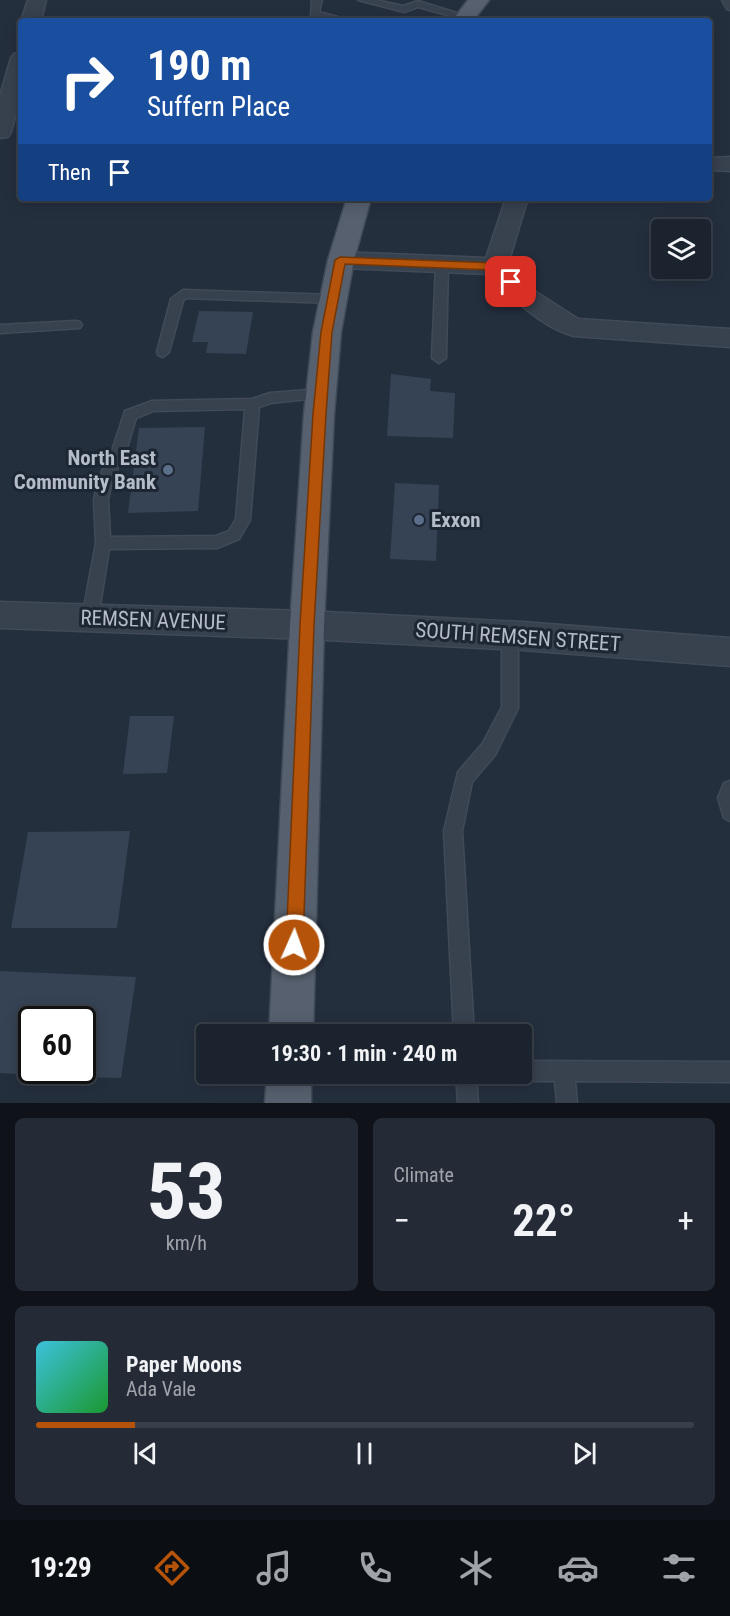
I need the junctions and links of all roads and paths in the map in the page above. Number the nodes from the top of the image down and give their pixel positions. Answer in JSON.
{"nodes":[{"id":1,"x":37,"y":0,"type":"edge"},
{"id":2,"x":317,"y":0,"type":"edge"},
{"id":3,"x":363,"y":0,"type":"edge"},
{"id":4,"x":479,"y":0,"type":"edge"},
{"id":5,"x":727,"y":0,"type":"edge"},
{"id":6,"x":416,"y":2,"type":"edge"},
{"id":7,"x":729,"y":7,"type":"edge"},
{"id":8,"x":314,"y":17,"type":"edge"},
{"id":9,"x":33,"y":18,"type":"edge"},
{"id":10,"x":461,"y":18,"type":"edge"},
{"id":11,"x":465,"y":18,"type":"edge"},
{"id":12,"x":18,"y":69,"type":"edge"},
{"id":13,"x":0,"y":132,"type":"edge"},
{"id":14,"x":712,"y":164,"type":"edge"},
{"id":15,"x":730,"y":164,"type":"edge"},
{"id":16,"x":358,"y":201,"type":"edge"},
{"id":17,"x":515,"y":201,"type":"edge"},
{"id":18,"x":340,"y":260,"type":"junction"},
{"id":19,"x":442,"y":264,"type":"junction"},
{"id":20,"x":495,"y":267,"type":"junction"},
{"id":21,"x":333,"y":299,"type":"junction"},
{"id":22,"x":76,"y":325,"type":"dead end"},
{"id":23,"x":0,"y":329,"type":"edge"},
{"id":24,"x":730,"y":338,"type":"edge"},
{"id":25,"x":163,"y":352,"type":"dead end"},
{"id":26,"x":439,"y":358,"type":"dead end"},
{"id":27,"x":321,"y":394,"type":"junction"},
{"id":28,"x":252,"y":404,"type":"junction"},
{"id":29,"x":104,"y":543,"type":"junction"},
{"id":30,"x":0,"y":615,"type":"edge"},
{"id":31,"x":90,"y":618,"type":"junction"},
{"id":32,"x":307,"y":625,"type":"junction"},
{"id":33,"x":510,"y":636,"type":"junction"},
{"id":34,"x":730,"y":652,"type":"edge"},
{"id":35,"x":730,"y":789,"type":"edge"},
{"id":36,"x":730,"y":812,"type":"edge"},
{"id":37,"x":291,"y":1024,"type":"edge"},
{"id":38,"x":463,"y":1024,"type":"edge"},
{"id":39,"x":532,"y":1071,"type":"edge"},
{"id":40,"x":564,"y":1071,"type":"junction"},
{"id":41,"x":730,"y":1072,"type":"edge"},
{"id":42,"x":289,"y":1084,"type":"edge"},
{"id":43,"x":467,"y":1084,"type":"edge"},
{"id":44,"x":288,"y":1103,"type":"edge"},
{"id":45,"x":468,"y":1103,"type":"edge"},
{"id":46,"x":567,"y":1103,"type":"edge"}],
"edges":[{"from":1,"to":9,"type":"street"},
{"from":2,"to":8,"type":"lane"},
{"from":3,"to":6,"type":"lane"},
{"from":4,"to":11,"type":"main road"},
{"from":5,"to":7,"type":"lane"},
{"from":6,"to":10,"type":"lane"},
{"from":12,"to":13,"type":"street"},
{"from":14,"to":15,"type":"street"},
{"from":16,"to":18,"type":"main road"},
{"from":17,"to":20,"type":"street"},
{"from":18,"to":19,"type":"street"},
{"from":18,"to":21,"type":"main road"},
{"from":19,"to":20,"type":"street"},
{"from":19,"to":26,"type":"lane"},
{"from":20,"to":24,"type":"street"},
{"from":21,"to":25,"type":"lane"},
{"from":21,"to":27,"type":"main road"},
{"from":22,"to":23,"type":"lane"},
{"from":27,"to":28,"type":"lane"},
{"from":27,"to":32,"type":"main road"},
{"from":28,"to":29,"type":"lane"},
{"from":28,"to":29,"type":"lane"},
{"from":29,"to":31,"type":"lane"},
{"from":30,"to":31,"type":"street","name":"REMSEN AVENUE"},
{"from":31,"to":32,"type":"street","name":"REMSEN AVENUE"},
{"from":32,"to":33,"type":"street","name":"SOUTH REMSEN STREET"},
{"from":32,"to":37,"type":"main road"},
{"from":33,"to":34,"type":"street","name":"SOUTH REMSEN STREET"},
{"from":33,"to":38,"type":"lane"},
{"from":35,"to":36,"type":"lane"},
{"from":39,"to":40,"type":"lane"},
{"from":40,"to":41,"type":"lane"},
{"from":40,"to":46,"type":"lane"},
{"from":42,"to":44,"type":"main road"},
{"from":43,"to":45,"type":"lane"}]}
